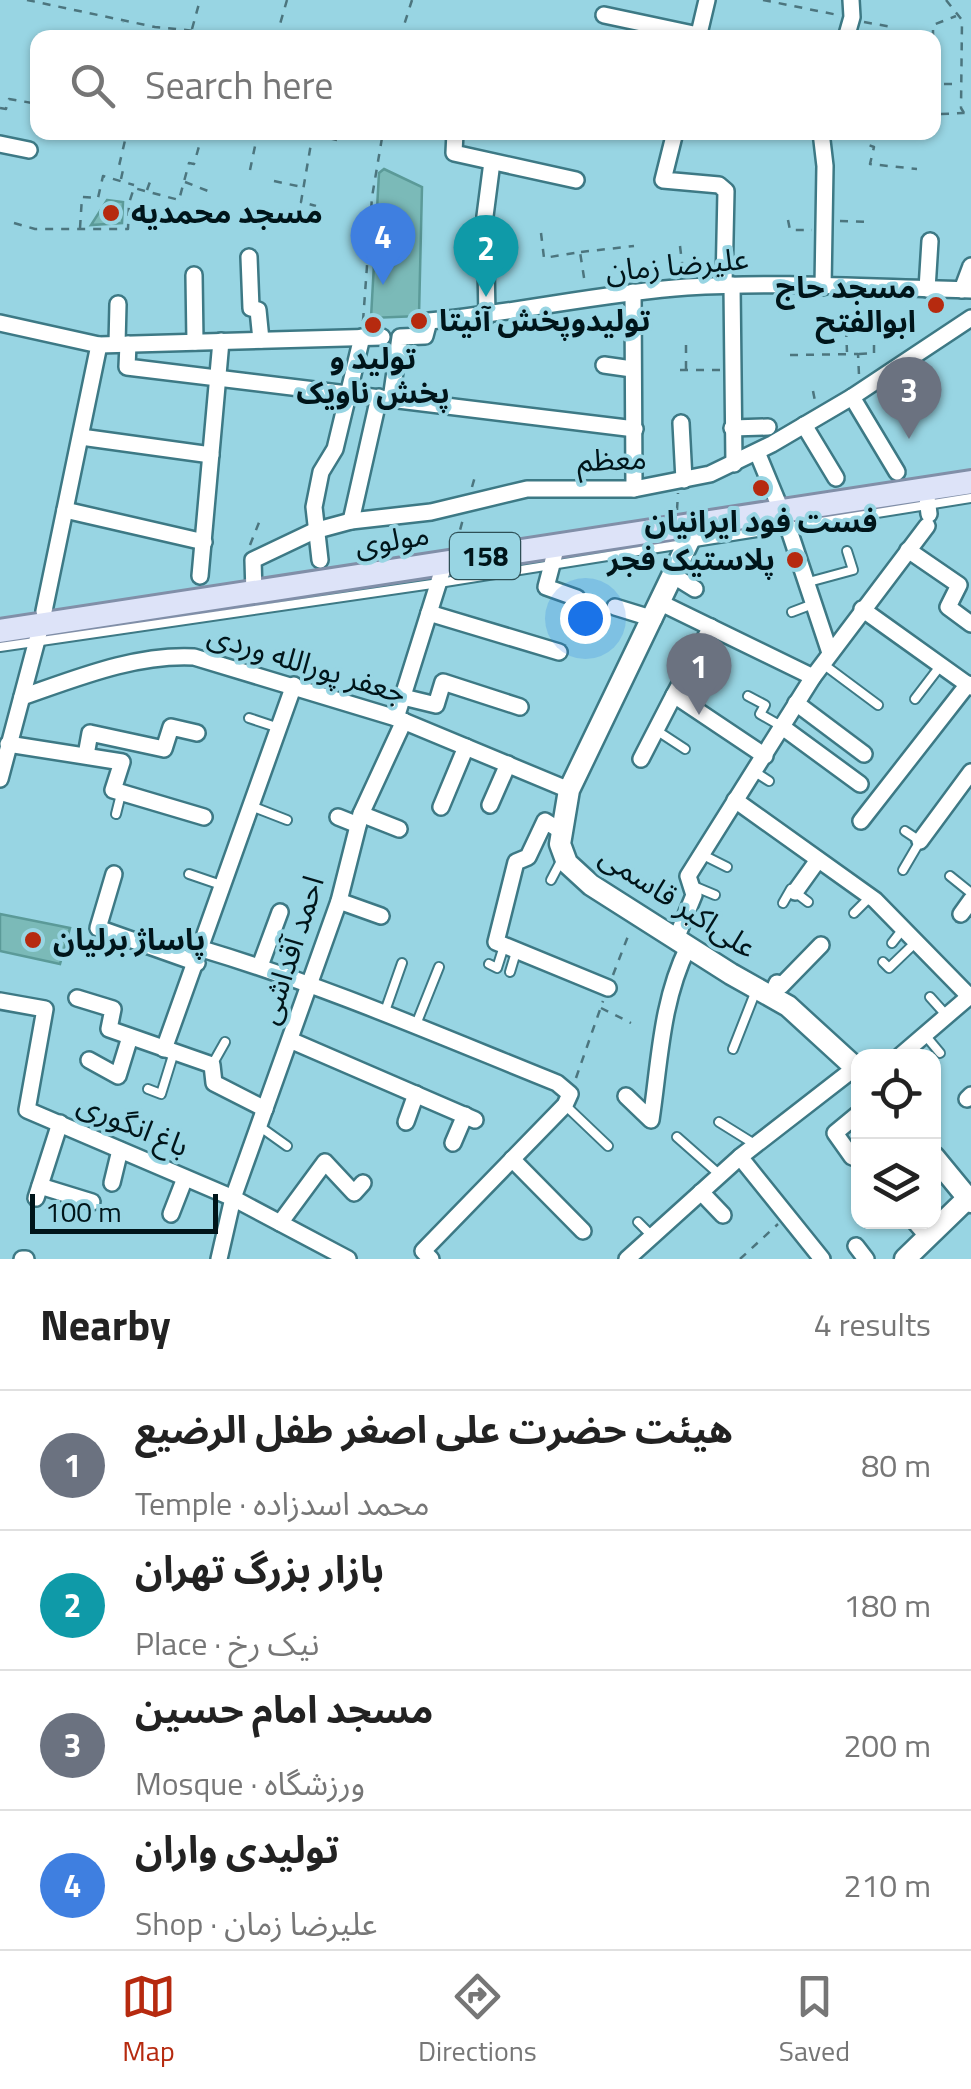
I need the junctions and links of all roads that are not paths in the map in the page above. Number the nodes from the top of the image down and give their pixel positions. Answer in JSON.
{"nodes":[{"id":1,"x":707,"y":0,"type":"edge"},
{"id":2,"x":604,"y":14,"type":"dead end"},
{"id":3,"x":672,"y":30,"type":"edge"},
{"id":4,"x":700,"y":30,"type":"edge"},
{"id":5,"x":455,"y":140,"type":"edge"},
{"id":6,"x":672,"y":140,"type":"edge"},
{"id":7,"x":822,"y":140,"type":"edge"},
{"id":8,"x":0,"y":144,"type":"edge"},
{"id":9,"x":29,"y":150,"type":"dead end"},
{"id":10,"x":492,"y":162,"type":"junction"},
{"id":11,"x":576,"y":180,"type":"dead end"},
{"id":12,"x":930,"y":241,"type":"dead end"},
{"id":13,"x":249,"y":257,"type":"dead end"},
{"id":14,"x":971,"y":266,"type":"edge"},
{"id":15,"x":194,"y":274,"type":"dead end"},
{"id":16,"x":728,"y":285,"type":"junction"},
{"id":17,"x":822,"y":287,"type":"junction"},
{"id":18,"x":927,"y":289,"type":"junction"},
{"id":19,"x":966,"y":290,"type":"edge"},
{"id":20,"x":633,"y":292,"type":"junction"},
{"id":21,"x":118,"y":304,"type":"dead end"},
{"id":22,"x":487,"y":316,"type":"junction"},
{"id":23,"x":971,"y":318,"type":"edge"},
{"id":24,"x":0,"y":324,"type":"edge"},
{"id":25,"x":382,"y":337,"type":"dead end"},
{"id":26,"x":362,"y":338,"type":"junction"},
{"id":27,"x":260,"y":340,"type":"junction"},
{"id":28,"x":220,"y":341,"type":"junction"},
{"id":29,"x":195,"y":342,"type":"junction"},
{"id":30,"x":123,"y":344,"type":"junction"},
{"id":31,"x":99,"y":345,"type":"junction"},
{"id":32,"x":604,"y":365,"type":"dead end"},
{"id":33,"x":632,"y":369,"type":"junction"},
{"id":34,"x":218,"y":379,"type":"junction"},
{"id":35,"x":348,"y":394,"type":"junction"},
{"id":36,"x":856,"y":394,"type":"junction"},
{"id":37,"x":385,"y":398,"type":"junction"},
{"id":38,"x":680,"y":424,"type":"dead end"},
{"id":39,"x":804,"y":425,"type":"junction"},
{"id":40,"x":768,"y":427,"type":"dead end"},
{"id":41,"x":732,"y":428,"type":"junction"},
{"id":42,"x":635,"y":429,"type":"junction"},
{"id":43,"x":81,"y":437,"type":"junction"},
{"id":44,"x":757,"y":452,"type":"junction"},
{"id":45,"x":211,"y":455,"type":"junction"},
{"id":46,"x":734,"y":464,"type":"junction"},
{"id":47,"x":897,"y":472,"type":"dead end"},
{"id":48,"x":836,"y":478,"type":"dead end"},
{"id":49,"x":681,"y":481,"type":"junction"},
{"id":50,"x":971,"y":482,"type":"edge"},
{"id":51,"x":634,"y":489,"type":"junction"},
{"id":52,"x":971,"y":498,"type":"edge"},
{"id":53,"x":928,"y":509,"type":"junction"},
{"id":54,"x":65,"y":510,"type":"junction"},
{"id":55,"x":785,"y":519,"type":"junction"},
{"id":56,"x":351,"y":521,"type":"junction"},
{"id":57,"x":314,"y":531,"type":"junction"},
{"id":58,"x":688,"y":531,"type":"junction"},
{"id":59,"x":204,"y":542,"type":"junction"},
{"id":60,"x":908,"y":550,"type":"junction"},
{"id":61,"x":847,"y":551,"type":"dead end"},
{"id":62,"x":555,"y":554,"type":"junction"},
{"id":63,"x":320,"y":560,"type":"dead end"},
{"id":64,"x":445,"y":569,"type":"junction"},
{"id":65,"x":200,"y":576,"type":"dead end"},
{"id":66,"x":674,"y":576,"type":"junction"},
{"id":67,"x":805,"y":583,"type":"junction"},
{"id":68,"x":695,"y":589,"type":"dead end"},
{"id":69,"x":254,"y":593,"type":"junction"},
{"id":70,"x":577,"y":598,"type":"dead end"},
{"id":71,"x":813,"y":604,"type":"junction"},
{"id":72,"x":615,"y":607,"type":"dead end"},
{"id":73,"x":862,"y":609,"type":"junction"},
{"id":74,"x":657,"y":611,"type":"junction"},
{"id":75,"x":792,"y":612,"type":"dead end"},
{"id":76,"x":429,"y":614,"type":"junction"},
{"id":77,"x":971,"y":624,"type":"edge"},
{"id":78,"x":42,"y":625,"type":"junction"},
{"id":79,"x":710,"y":627,"type":"junction"},
{"id":80,"x":0,"y":631,"type":"edge"},
{"id":81,"x":0,"y":647,"type":"edge"},
{"id":82,"x":559,"y":652,"type":"dead end"},
{"id":83,"x":822,"y":665,"type":"junction"},
{"id":84,"x":941,"y":665,"type":"junction"},
{"id":85,"x":294,"y":685,"type":"junction"},
{"id":86,"x":969,"y":686,"type":"edge"},
{"id":87,"x":674,"y":695,"type":"junction"},
{"id":88,"x":748,"y":696,"type":"dead end"},
{"id":89,"x":403,"y":697,"type":"junction"},
{"id":90,"x":22,"y":698,"type":"junction"},
{"id":91,"x":915,"y":700,"type":"dead end"},
{"id":92,"x":796,"y":703,"type":"junction"},
{"id":93,"x":878,"y":705,"type":"dead end"},
{"id":94,"x":520,"y":707,"type":"dead end"},
{"id":95,"x":248,"y":718,"type":"dead end"},
{"id":96,"x":400,"y":719,"type":"junction"},
{"id":97,"x":781,"y":726,"type":"junction"},
{"id":98,"x":279,"y":728,"type":"junction"},
{"id":99,"x":656,"y":730,"type":"junction"},
{"id":100,"x":197,"y":733,"type":"dead end"},
{"id":101,"x":8,"y":744,"type":"junction"},
{"id":102,"x":466,"y":747,"type":"junction"},
{"id":103,"x":686,"y":749,"type":"dead end"},
{"id":104,"x":864,"y":754,"type":"dead end"},
{"id":105,"x":86,"y":756,"type":"junction"},
{"id":106,"x":765,"y":756,"type":"junction"},
{"id":107,"x":641,"y":759,"type":"dead end"},
{"id":108,"x":508,"y":764,"type":"junction"},
{"id":109,"x":755,"y":772,"type":"junction"},
{"id":110,"x":971,"y":772,"type":"edge"},
{"id":111,"x":0,"y":779,"type":"edge"},
{"id":112,"x":770,"y":782,"type":"dead end"},
{"id":113,"x":860,"y":784,"type":"dead end"},
{"id":114,"x":569,"y":790,"type":"junction"},
{"id":115,"x":122,"y":792,"type":"junction"},
{"id":116,"x":736,"y":800,"type":"junction"},
{"id":117,"x":490,"y":805,"type":"dead end"},
{"id":118,"x":252,"y":806,"type":"junction"},
{"id":119,"x":441,"y":807,"type":"dead end"},
{"id":120,"x":116,"y":814,"type":"dead end"},
{"id":121,"x":204,"y":817,"type":"dead end"},
{"id":122,"x":338,"y":817,"type":"dead end"},
{"id":123,"x":360,"y":819,"type":"junction"},
{"id":124,"x":287,"y":820,"type":"dead end"},
{"id":125,"x":860,"y":821,"type":"dead end"},
{"id":126,"x":399,"y":830,"type":"dead end"},
{"id":127,"x":561,"y":830,"type":"junction"},
{"id":128,"x":905,"y":832,"type":"dead end"},
{"id":129,"x":920,"y":842,"type":"junction"},
{"id":130,"x":700,"y":854,"type":"junction"},
{"id":131,"x":564,"y":855,"type":"junction"},
{"id":132,"x":818,"y":860,"type":"junction"},
{"id":133,"x":726,"y":867,"type":"dead end"},
{"id":134,"x":903,"y":870,"type":"dead end"},
{"id":135,"x":114,"y":874,"type":"dead end"},
{"id":136,"x":189,"y":874,"type":"dead end"},
{"id":137,"x":950,"y":876,"type":"dead end"},
{"id":138,"x":551,"y":880,"type":"dead end"},
{"id":139,"x":691,"y":884,"type":"junction"},
{"id":140,"x":224,"y":886,"type":"junction"},
{"id":141,"x":971,"y":892,"type":"edge"},
{"id":142,"x":715,"y":895,"type":"dead end"},
{"id":143,"x":870,"y":897,"type":"junction"},
{"id":144,"x":795,"y":899,"type":"dead end"},
{"id":145,"x":971,"y":900,"type":"edge"},
{"id":146,"x":338,"y":901,"type":"junction"},
{"id":147,"x":280,"y":912,"type":"dead end"},
{"id":148,"x":854,"y":913,"type":"dead end"},
{"id":149,"x":960,"y":914,"type":"dead end"},
{"id":150,"x":381,"y":916,"type":"dead end"},
{"id":151,"x":903,"y":929,"type":"junction"},
{"id":152,"x":916,"y":942,"type":"junction"},
{"id":153,"x":682,"y":943,"type":"junction"},
{"id":154,"x":892,"y":943,"type":"dead end"},
{"id":155,"x":820,"y":945,"type":"dead end"},
{"id":156,"x":505,"y":946,"type":"junction"},
{"id":157,"x":200,"y":956,"type":"junction"},
{"id":158,"x":884,"y":962,"type":"dead end"},
{"id":159,"x":402,"y":963,"type":"dead end"},
{"id":160,"x":488,"y":964,"type":"dead end"},
{"id":161,"x":260,"y":966,"type":"junction"},
{"id":162,"x":439,"y":967,"type":"dead end"},
{"id":163,"x":510,"y":972,"type":"dead end"},
{"id":164,"x":307,"y":985,"type":"junction"},
{"id":165,"x":608,"y":988,"type":"road end"},
{"id":166,"x":764,"y":992,"type":"junction"},
{"id":167,"x":970,"y":996,"type":"edge"},
{"id":168,"x":930,"y":997,"type":"dead end"},
{"id":169,"x":77,"y":998,"type":"dead end"},
{"id":170,"x":0,"y":1001,"type":"edge"},
{"id":171,"x":384,"y":1014,"type":"junction"},
{"id":172,"x":947,"y":1016,"type":"junction"},
{"id":173,"x":415,"y":1026,"type":"junction"},
{"id":174,"x":925,"y":1035,"type":"junction"},
{"id":175,"x":130,"y":1037,"type":"junction"},
{"id":176,"x":290,"y":1040,"type":"junction"},
{"id":177,"x":225,"y":1042,"type":"dead end"},
{"id":178,"x":733,"y":1048,"type":"dead end"},
{"id":179,"x":904,"y":1049,"type":"edge"},
{"id":180,"x":936,"y":1049,"type":"edge"},
{"id":181,"x":169,"y":1050,"type":"junction"},
{"id":182,"x":89,"y":1060,"type":"dead end"},
{"id":183,"x":851,"y":1064,"type":"edge"},
{"id":184,"x":212,"y":1065,"type":"junction"},
{"id":185,"x":851,"y":1073,"type":"edge"},
{"id":186,"x":148,"y":1090,"type":"dead end"},
{"id":187,"x":416,"y":1094,"type":"junction"},
{"id":188,"x":626,"y":1096,"type":"dead end"},
{"id":189,"x":567,"y":1100,"type":"junction"},
{"id":190,"x":265,"y":1109,"type":"junction"},
{"id":191,"x":851,"y":1120,"type":"edge"},
{"id":192,"x":406,"y":1122,"type":"dead end"},
{"id":193,"x":719,"y":1122,"type":"dead end"},
{"id":194,"x":60,"y":1123,"type":"junction"},
{"id":195,"x":259,"y":1126,"type":"junction"},
{"id":196,"x":677,"y":1137,"type":"dead end"},
{"id":197,"x":453,"y":1143,"type":"dead end"},
{"id":198,"x":756,"y":1144,"type":"junction"},
{"id":199,"x":287,"y":1146,"type":"dead end"},
{"id":200,"x":608,"y":1146,"type":"dead end"},
{"id":201,"x":120,"y":1150,"type":"junction"},
{"id":202,"x":851,"y":1156,"type":"edge"},
{"id":203,"x":740,"y":1157,"type":"junction"},
{"id":204,"x":512,"y":1159,"type":"junction"},
{"id":205,"x":941,"y":1166,"type":"edge"},
{"id":206,"x":720,"y":1174,"type":"junction"},
{"id":207,"x":185,"y":1178,"type":"junction"},
{"id":208,"x":112,"y":1183,"type":"dead end"},
{"id":209,"x":363,"y":1183,"type":"dead end"},
{"id":210,"x":701,"y":1192,"type":"junction"},
{"id":211,"x":969,"y":1196,"type":"edge"},
{"id":212,"x":233,"y":1198,"type":"junction"},
{"id":213,"x":553,"y":1200,"type":"junction"},
{"id":214,"x":92,"y":1202,"type":"dead end"},
{"id":215,"x":540,"y":1212,"type":"dead end"},
{"id":216,"x":171,"y":1214,"type":"dead end"},
{"id":217,"x":723,"y":1215,"type":"dead end"},
{"id":218,"x":941,"y":1215,"type":"edge"},
{"id":219,"x":638,"y":1222,"type":"dead end"},
{"id":220,"x":280,"y":1223,"type":"junction"},
{"id":221,"x":921,"y":1229,"type":"edge"},
{"id":222,"x":584,"y":1231,"type":"dead end"},
{"id":223,"x":652,"y":1236,"type":"junction"},
{"id":224,"x":427,"y":1255,"type":"edge"},
{"id":225,"x":632,"y":1258,"type":"edge"},
{"id":226,"x":219,"y":1259,"type":"edge"},
{"id":227,"x":348,"y":1259,"type":"edge"},
{"id":228,"x":822,"y":1259,"type":"edge"},
{"id":229,"x":906,"y":1259,"type":"edge"}],
"edges":[{"from":1,"to":4,"type":"street"},
{"from":2,"to":3,"type":"street"},
{"from":5,"to":10,"type":"street"},
{"from":6,"to":16,"type":"street"},
{"from":7,"to":17,"type":"street"},
{"from":8,"to":9,"type":"street"},
{"from":10,"to":11,"type":"street"},
{"from":10,"to":22,"type":"street"},
{"from":12,"to":18,"type":"street"},
{"from":13,"to":27,"type":"street"},
{"from":14,"to":19,"type":"street"},
{"from":15,"to":29,"type":"street"},
{"from":16,"to":17,"type":"street","name":"علیرضا زمان"},
{"from":16,"to":20,"type":"street","name":"علیرضا زمان"},
{"from":16,"to":41,"type":"street"},
{"from":17,"to":18,"type":"street","name":"علیرضا زمان"},
{"from":18,"to":19,"type":"street","name":"علیرضا زمان"},
{"from":20,"to":22,"type":"street","name":"علیرضا زمان"},
{"from":20,"to":33,"type":"street"},
{"from":21,"to":30,"type":"street"},
{"from":22,"to":37,"type":"street","name":"علیرضا زمان"},
{"from":23,"to":36,"type":"street","name":"معظم"},
{"from":24,"to":31,"type":"street"},
{"from":25,"to":26,"type":"street"},
{"from":26,"to":27,"type":"street"},
{"from":26,"to":35,"type":"street"},
{"from":27,"to":28,"type":"street"},
{"from":28,"to":29,"type":"street"},
{"from":28,"to":34,"type":"street"},
{"from":29,"to":30,"type":"street"},
{"from":30,"to":31,"type":"street"},
{"from":30,"to":34,"type":"street"},
{"from":31,"to":43,"type":"street"},
{"from":32,"to":33,"type":"street"},
{"from":33,"to":42,"type":"street"},
{"from":34,"to":35,"type":"street"},
{"from":34,"to":45,"type":"street"},
{"from":35,"to":37,"type":"street"},
{"from":35,"to":57,"type":"street"},
{"from":36,"to":39,"type":"street","name":"معظم"},
{"from":36,"to":47,"type":"street"},
{"from":37,"to":42,"type":"street"},
{"from":37,"to":56,"type":"street"},
{"from":38,"to":49,"type":"street"},
{"from":39,"to":44,"type":"street","name":"معظم"},
{"from":39,"to":48,"type":"street"},
{"from":40,"to":41,"type":"street"},
{"from":41,"to":46,"type":"street"},
{"from":42,"to":51,"type":"street"},
{"from":43,"to":45,"type":"street"},
{"from":43,"to":54,"type":"street"},
{"from":44,"to":46,"type":"street","name":"معظم"},
{"from":44,"to":55,"type":"street"},
{"from":45,"to":59,"type":"street"},
{"from":46,"to":49,"type":"street","name":"معظم"},
{"from":49,"to":51,"type":"street","name":"معظم"},
{"from":50,"to":53,"type":"main road","name":"مولوی","number":"158"},
{"from":51,"to":56,"type":"street","name":"معظم"},
{"from":52,"to":53,"type":"lane"},
{"from":53,"to":55,"type":"main road","name":"مولوی","number":"158"},
{"from":53,"to":60,"type":"street"},
{"from":54,"to":59,"type":"street"},
{"from":54,"to":78,"type":"street"},
{"from":55,"to":58,"type":"main road","name":"مولوی","number":"158"},
{"from":55,"to":67,"type":"street"},
{"from":56,"to":57,"type":"street","name":"معظم"},
{"from":57,"to":63,"type":"street"},
{"from":57,"to":69,"type":"street","name":"معظم"},
{"from":58,"to":62,"type":"main road","name":"مولوی","number":"158"},
{"from":58,"to":66,"type":"street","name":"علی‌اکبر قاسمی"},
{"from":59,"to":65,"type":"street"},
{"from":60,"to":73,"type":"street"},
{"from":60,"to":77,"type":"street"},
{"from":61,"to":67,"type":"lane"},
{"from":62,"to":64,"type":"main road","name":"مولوی","number":"158"},
{"from":62,"to":70,"type":"street"},
{"from":64,"to":69,"type":"main road","name":"مولوی","number":"158"},
{"from":64,"to":76,"type":"street","name":"احمد آقداشی"},
{"from":64,"to":78,"type":"lane"},
{"from":66,"to":68,"type":"street"},
{"from":66,"to":74,"type":"street","name":"علی‌اکبر قاسمی"},
{"from":67,"to":71,"type":"street"},
{"from":69,"to":78,"type":"main road","name":"مولوی","number":"158"},
{"from":71,"to":75,"type":"lane"},
{"from":71,"to":83,"type":"street"},
{"from":72,"to":74,"type":"street"},
{"from":73,"to":83,"type":"street"},
{"from":73,"to":84,"type":"street"},
{"from":74,"to":79,"type":"street"},
{"from":74,"to":114,"type":"street","name":"علی‌اکبر قاسمی"},
{"from":76,"to":82,"type":"street"},
{"from":76,"to":89,"type":"street","name":"احمد آقداشی"},
{"from":78,"to":80,"type":"main road","name":"مولوی","number":"158"},
{"from":78,"to":81,"type":"lane"},
{"from":78,"to":90,"type":"street"},
{"from":79,"to":83,"type":"street"},
{"from":79,"to":87,"type":"street"},
{"from":83,"to":92,"type":"street"},
{"from":83,"to":93,"type":"lane"},
{"from":84,"to":86,"type":"street"},
{"from":84,"to":91,"type":"lane"},
{"from":85,"to":90,"type":"street","name":"جعفر پورالله وردی"},
{"from":85,"to":96,"type":"street","name":"جعفر پورالله وردی"},
{"from":85,"to":98,"type":"street"},
{"from":86,"to":125,"type":"street"},
{"from":87,"to":99,"type":"street"},
{"from":87,"to":106,"type":"street"},
{"from":88,"to":97,"type":"lane"},
{"from":89,"to":94,"type":"street"},
{"from":89,"to":96,"type":"street","name":"احمد آقداشی"},
{"from":90,"to":101,"type":"street"},
{"from":92,"to":97,"type":"street"},
{"from":92,"to":104,"type":"street"},
{"from":95,"to":98,"type":"lane"},
{"from":96,"to":102,"type":"street","name":"جعفر پورالله وردی"},
{"from":96,"to":123,"type":"street","name":"احمد آقداشی"},
{"from":97,"to":106,"type":"street"},
{"from":97,"to":113,"type":"street"},
{"from":98,"to":118,"type":"street"},
{"from":99,"to":103,"type":"lane"},
{"from":99,"to":107,"type":"street"},
{"from":100,"to":105,"type":"street"},
{"from":101,"to":105,"type":"street"},
{"from":101,"to":111,"type":"street"},
{"from":102,"to":108,"type":"street","name":"جعفر پورالله وردی"},
{"from":102,"to":119,"type":"street"},
{"from":105,"to":115,"type":"street"},
{"from":106,"to":109,"type":"street"},
{"from":108,"to":114,"type":"street","name":"جعفر پورالله وردی"},
{"from":108,"to":117,"type":"street"},
{"from":109,"to":112,"type":"lane"},
{"from":109,"to":116,"type":"street"},
{"from":110,"to":129,"type":"street"},
{"from":114,"to":127,"type":"street","name":"علی‌اکبر قاسمی"},
{"from":115,"to":120,"type":"lane"},
{"from":115,"to":121,"type":"street"},
{"from":116,"to":130,"type":"street"},
{"from":116,"to":132,"type":"street"},
{"from":118,"to":124,"type":"lane"},
{"from":118,"to":140,"type":"street"},
{"from":122,"to":123,"type":"street"},
{"from":123,"to":126,"type":"street"},
{"from":123,"to":146,"type":"street","name":"احمد آقداشی"},
{"from":127,"to":131,"type":"street","name":"علی‌اکبر قاسمی"},
{"from":127,"to":156,"type":"street"},
{"from":128,"to":129,"type":"lane"},
{"from":129,"to":134,"type":"lane"},
{"from":130,"to":133,"type":"lane"},
{"from":130,"to":139,"type":"street"},
{"from":131,"to":138,"type":"lane"},
{"from":131,"to":153,"type":"street","name":"علی‌اکبر قاسمی"},
{"from":132,"to":143,"type":"street"},
{"from":132,"to":144,"type":"street"},
{"from":135,"to":157,"type":"street"},
{"from":136,"to":140,"type":"lane"},
{"from":137,"to":141,"type":"lane"},
{"from":139,"to":142,"type":"lane"},
{"from":139,"to":153,"type":"street"},
{"from":140,"to":157,"type":"street"},
{"from":143,"to":148,"type":"lane"},
{"from":143,"to":151,"type":"street"},
{"from":145,"to":149,"type":"street"},
{"from":146,"to":150,"type":"street"},
{"from":146,"to":164,"type":"street","name":"احمد آقداشی"},
{"from":147,"to":161,"type":"street"},
{"from":151,"to":152,"type":"street"},
{"from":151,"to":154,"type":"lane"},
{"from":152,"to":158,"type":"lane"},
{"from":152,"to":167,"type":"street"},
{"from":153,"to":166,"type":"street","name":"علی‌اکبر قاسمی"},
{"from":153,"to":188,"type":"street"},
{"from":155,"to":166,"type":"street"},
{"from":156,"to":160,"type":"lane"},
{"from":156,"to":163,"type":"lane"},
{"from":156,"to":165,"type":"street"},
{"from":157,"to":161,"type":"street"},
{"from":157,"to":181,"type":"street"},
{"from":159,"to":171,"type":"lane"},
{"from":161,"to":164,"type":"street"},
{"from":162,"to":173,"type":"lane"},
{"from":164,"to":171,"type":"street"},
{"from":164,"to":176,"type":"street","name":"احمد آقداشی"},
{"from":166,"to":178,"type":"lane"},
{"from":166,"to":183,"type":"street","name":"علی‌اکبر قاسمی"},
{"from":167,"to":172,"type":"street"},
{"from":168,"to":172,"type":"lane"},
{"from":169,"to":175,"type":"street"},
{"from":170,"to":194,"type":"street","name":"باغ انگوری"},
{"from":171,"to":173,"type":"street"},
{"from":172,"to":174,"type":"street"},
{"from":173,"to":189,"type":"street"},
{"from":174,"to":179,"type":"street"},
{"from":174,"to":180,"type":"lane"},
{"from":175,"to":181,"type":"street"},
{"from":175,"to":182,"type":"street"},
{"from":176,"to":187,"type":"street"},
{"from":176,"to":190,"type":"street","name":"احمد آقداشی"},
{"from":177,"to":184,"type":"lane"},
{"from":181,"to":184,"type":"street"},
{"from":181,"to":186,"type":"lane"},
{"from":184,"to":190,"type":"street"},
{"from":185,"to":198,"type":"street"},
{"from":187,"to":192,"type":"street"},
{"from":187,"to":197,"type":"street"},
{"from":189,"to":200,"type":"lane"},
{"from":189,"to":204,"type":"street"},
{"from":190,"to":195,"type":"street","name":"احمد آقداشی"},
{"from":191,"to":202,"type":"street"},
{"from":193,"to":198,"type":"lane"},
{"from":194,"to":201,"type":"street","name":"باغ انگوری"},
{"from":194,"to":214,"type":"street"},
{"from":195,"to":199,"type":"lane"},
{"from":195,"to":212,"type":"street","name":"احمد آقداشی"},
{"from":196,"to":206,"type":"lane"},
{"from":198,"to":203,"type":"street"},
{"from":201,"to":207,"type":"street","name":"باغ انگوری"},
{"from":201,"to":208,"type":"street"},
{"from":203,"to":206,"type":"street"},
{"from":203,"to":228,"type":"street"},
{"from":204,"to":213,"type":"street"},
{"from":204,"to":224,"type":"street"},
{"from":205,"to":211,"type":"street"},
{"from":206,"to":210,"type":"street"},
{"from":207,"to":212,"type":"street","name":"باغ انگوری"},
{"from":207,"to":216,"type":"street"},
{"from":209,"to":220,"type":"street"},
{"from":210,"to":217,"type":"street"},
{"from":210,"to":223,"type":"street"},
{"from":211,"to":218,"type":"street"},
{"from":212,"to":220,"type":"street","name":"باغ انگوری"},
{"from":212,"to":226,"type":"street","name":"احمد آقداشی"},
{"from":213,"to":215,"type":"street"},
{"from":213,"to":222,"type":"street"},
{"from":219,"to":223,"type":"lane"},
{"from":220,"to":227,"type":"street","name":"باغ انگوری"},
{"from":221,"to":229,"type":"street"},
{"from":223,"to":225,"type":"street"}]}
